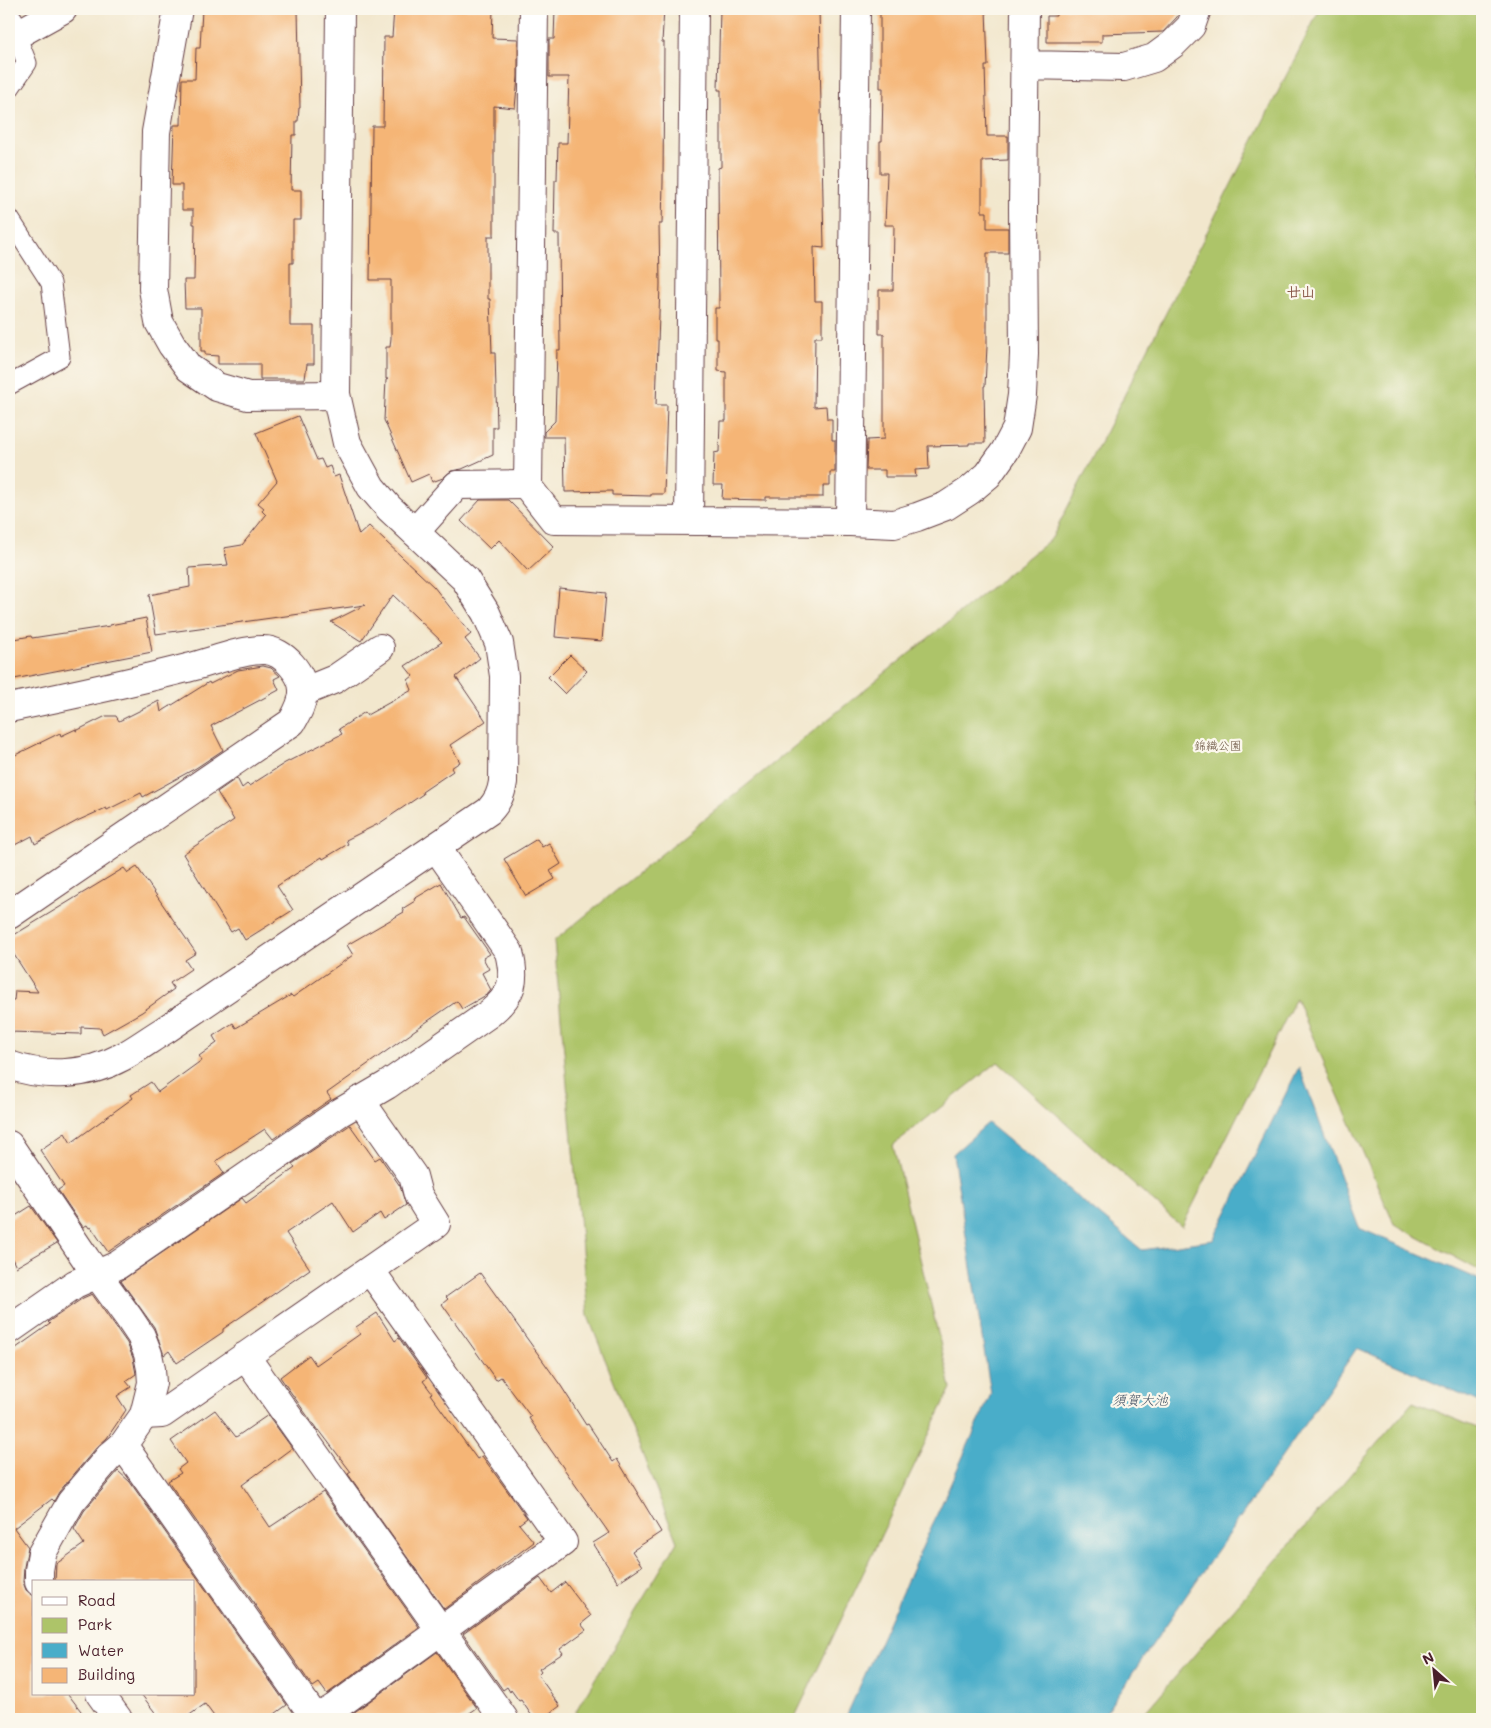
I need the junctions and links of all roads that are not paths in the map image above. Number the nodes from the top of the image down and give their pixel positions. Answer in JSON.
{"nodes":[{"id":1,"x":63,"y":9,"type":"edge"},
{"id":2,"x":178,"y":9,"type":"edge"},
{"id":3,"x":340,"y":9,"type":"edge"},
{"id":4,"x":534,"y":9,"type":"edge"},
{"id":5,"x":694,"y":9,"type":"edge"},
{"id":6,"x":856,"y":9,"type":"edge"},
{"id":7,"x":1026,"y":9,"type":"edge"},
{"id":8,"x":1197,"y":9,"type":"edge"},
{"id":9,"x":11,"y":32,"type":"edge"},
{"id":10,"x":1025,"y":65,"type":"junction"},
{"id":11,"x":9,"y":89,"type":"edge"},
{"id":12,"x":9,"y":219,"type":"edge"},
{"id":13,"x":9,"y":385,"type":"edge"},
{"id":14,"x":336,"y":395,"type":"junction"},
{"id":15,"x":528,"y":484,"type":"junction"},
{"id":16,"x":689,"y":521,"type":"junction"},
{"id":17,"x":850,"y":522,"type":"junction"},
{"id":18,"x":415,"y":532,"type":"junction"},
{"id":19,"x":380,"y":648,"type":"dead end"},
{"id":20,"x":303,"y":692,"type":"junction"},
{"id":21,"x":9,"y":708,"type":"edge"},
{"id":22,"x":436,"y":847,"type":"junction"},
{"id":23,"x":9,"y":915,"type":"edge"},
{"id":24,"x":9,"y":1065,"type":"edge"},
{"id":25,"x":360,"y":1100,"type":"junction"},
{"id":26,"x":9,"y":1145,"type":"edge"},
{"id":27,"x":370,"y":1270,"type":"junction"},
{"id":28,"x":97,"y":1274,"type":"junction"},
{"id":29,"x":9,"y":1330,"type":"edge"},
{"id":30,"x":245,"y":1356,"type":"junction"},
{"id":31,"x":144,"y":1415,"type":"junction"},
{"id":32,"x":123,"y":1445,"type":"junction"},
{"id":33,"x":39,"y":1580,"type":"edge"},
{"id":34,"x":441,"y":1631,"type":"junction"},
{"id":35,"x":101,"y":1696,"type":"edge"},
{"id":36,"x":118,"y":1719,"type":"edge"},
{"id":37,"x":316,"y":1719,"type":"edge"},
{"id":38,"x":504,"y":1719,"type":"edge"}],
"edges":[{"from":1,"to":9,"type":"street"},
{"from":2,"to":14,"type":"street"},
{"from":3,"to":14,"type":"street"},
{"from":4,"to":15,"type":"street"},
{"from":5,"to":16,"type":"street"},
{"from":6,"to":17,"type":"street"},
{"from":7,"to":10,"type":"street"},
{"from":8,"to":10,"type":"street"},
{"from":9,"to":11,"type":"lane"},
{"from":10,"to":17,"type":"street"},
{"from":12,"to":13,"type":"lane"},
{"from":14,"to":18,"type":"street"},
{"from":15,"to":16,"type":"street"},
{"from":15,"to":18,"type":"street"},
{"from":16,"to":17,"type":"street"},
{"from":18,"to":22,"type":"street"},
{"from":19,"to":20,"type":"street"},
{"from":20,"to":21,"type":"street"},
{"from":20,"to":23,"type":"street"},
{"from":22,"to":24,"type":"street"},
{"from":22,"to":25,"type":"street"},
{"from":25,"to":27,"type":"street"},
{"from":25,"to":28,"type":"street"},
{"from":26,"to":28,"type":"street"},
{"from":27,"to":30,"type":"street"},
{"from":27,"to":34,"type":"street"},
{"from":28,"to":29,"type":"street"},
{"from":28,"to":31,"type":"street"},
{"from":30,"to":31,"type":"street"},
{"from":30,"to":34,"type":"street"},
{"from":31,"to":32,"type":"street"},
{"from":32,"to":33,"type":"street"},
{"from":32,"to":37,"type":"street"},
{"from":34,"to":37,"type":"street"},
{"from":34,"to":38,"type":"street"},
{"from":35,"to":36,"type":"street"}]}
